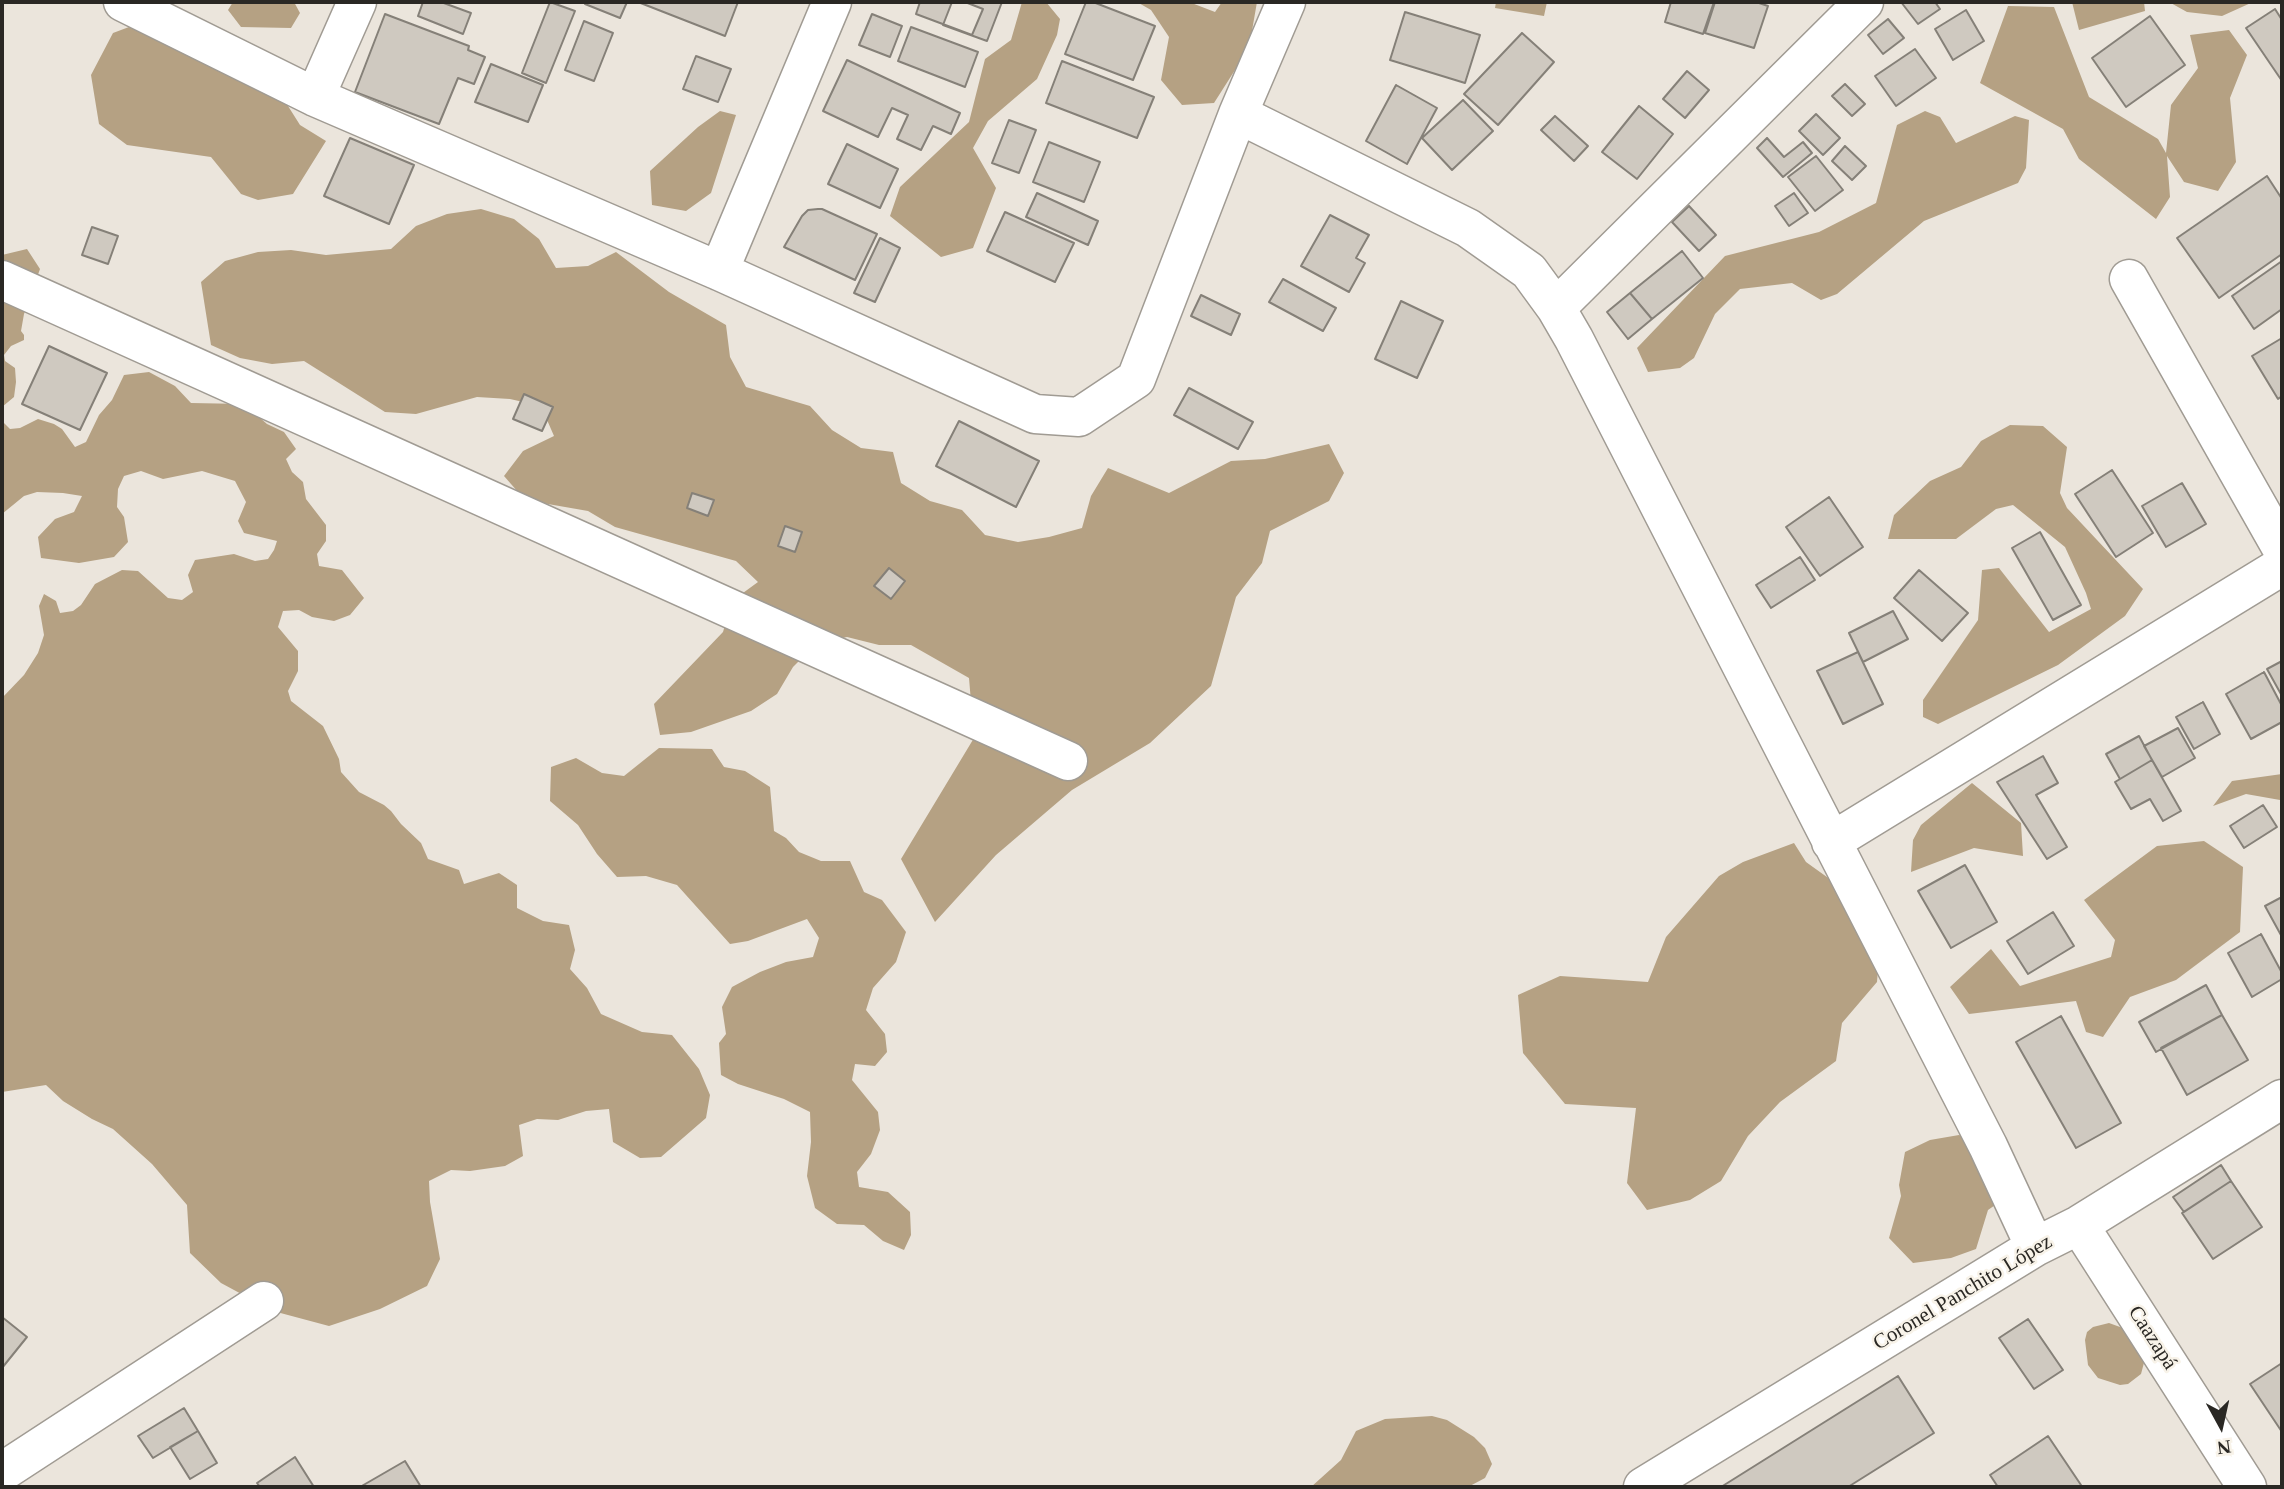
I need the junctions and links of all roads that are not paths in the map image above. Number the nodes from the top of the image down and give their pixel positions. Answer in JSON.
{"nodes":[{"id":1,"x":123,"y":2,"type":"edge"},
{"id":2,"x":357,"y":2,"type":"edge"},
{"id":3,"x":832,"y":2,"type":"edge"},
{"id":4,"x":1286,"y":2,"type":"edge"},
{"id":5,"x":1864,"y":2,"type":"edge"},
{"id":6,"x":315,"y":97,"type":"junction"},
{"id":7,"x":1238,"y":114,"type":"junction"},
{"id":8,"x":719,"y":271,"type":"junction"},
{"id":9,"x":2129,"y":279,"type":"dead end"},
{"id":10,"x":2,"y":280,"type":"edge"},
{"id":11,"x":1556,"y":308,"type":"junction"},
{"id":12,"x":2282,"y":549,"type":"edge"},
{"id":13,"x":2282,"y":566,"type":"edge"},
{"id":14,"x":1068,"y":761,"type":"dead end"},
{"id":15,"x":1830,"y":842,"type":"junction"},
{"id":16,"x":2282,"y":1099,"type":"edge"},
{"id":17,"x":2079,"y":1225,"type":"junction"},
{"id":18,"x":2035,"y":1247,"type":"junction"},
{"id":19,"x":264,"y":1301,"type":"dead end"},
{"id":20,"x":2,"y":1472,"type":"edge"},
{"id":21,"x":1643,"y":1487,"type":"edge"},
{"id":22,"x":2247,"y":1487,"type":"edge"}],
"edges":[{"from":1,"to":6,"type":"street"},
{"from":2,"to":6,"type":"street"},
{"from":3,"to":8,"type":"street"},
{"from":4,"to":7,"type":"street"},
{"from":5,"to":11,"type":"street"},
{"from":6,"to":8,"type":"street"},
{"from":7,"to":8,"type":"street"},
{"from":7,"to":11,"type":"street"},
{"from":9,"to":12,"type":"street"},
{"from":10,"to":14,"type":"street"},
{"from":11,"to":15,"type":"street"},
{"from":13,"to":15,"type":"street"},
{"from":15,"to":18,"type":"street"},
{"from":16,"to":17,"type":"street","name":"Coronel Panchito López"},
{"from":17,"to":18,"type":"street","name":"Coronel Panchito López"},
{"from":17,"to":22,"type":"street","name":"Caazapá"},
{"from":18,"to":21,"type":"street","name":"Coronel Panchito López"},
{"from":19,"to":20,"type":"street"}]}
